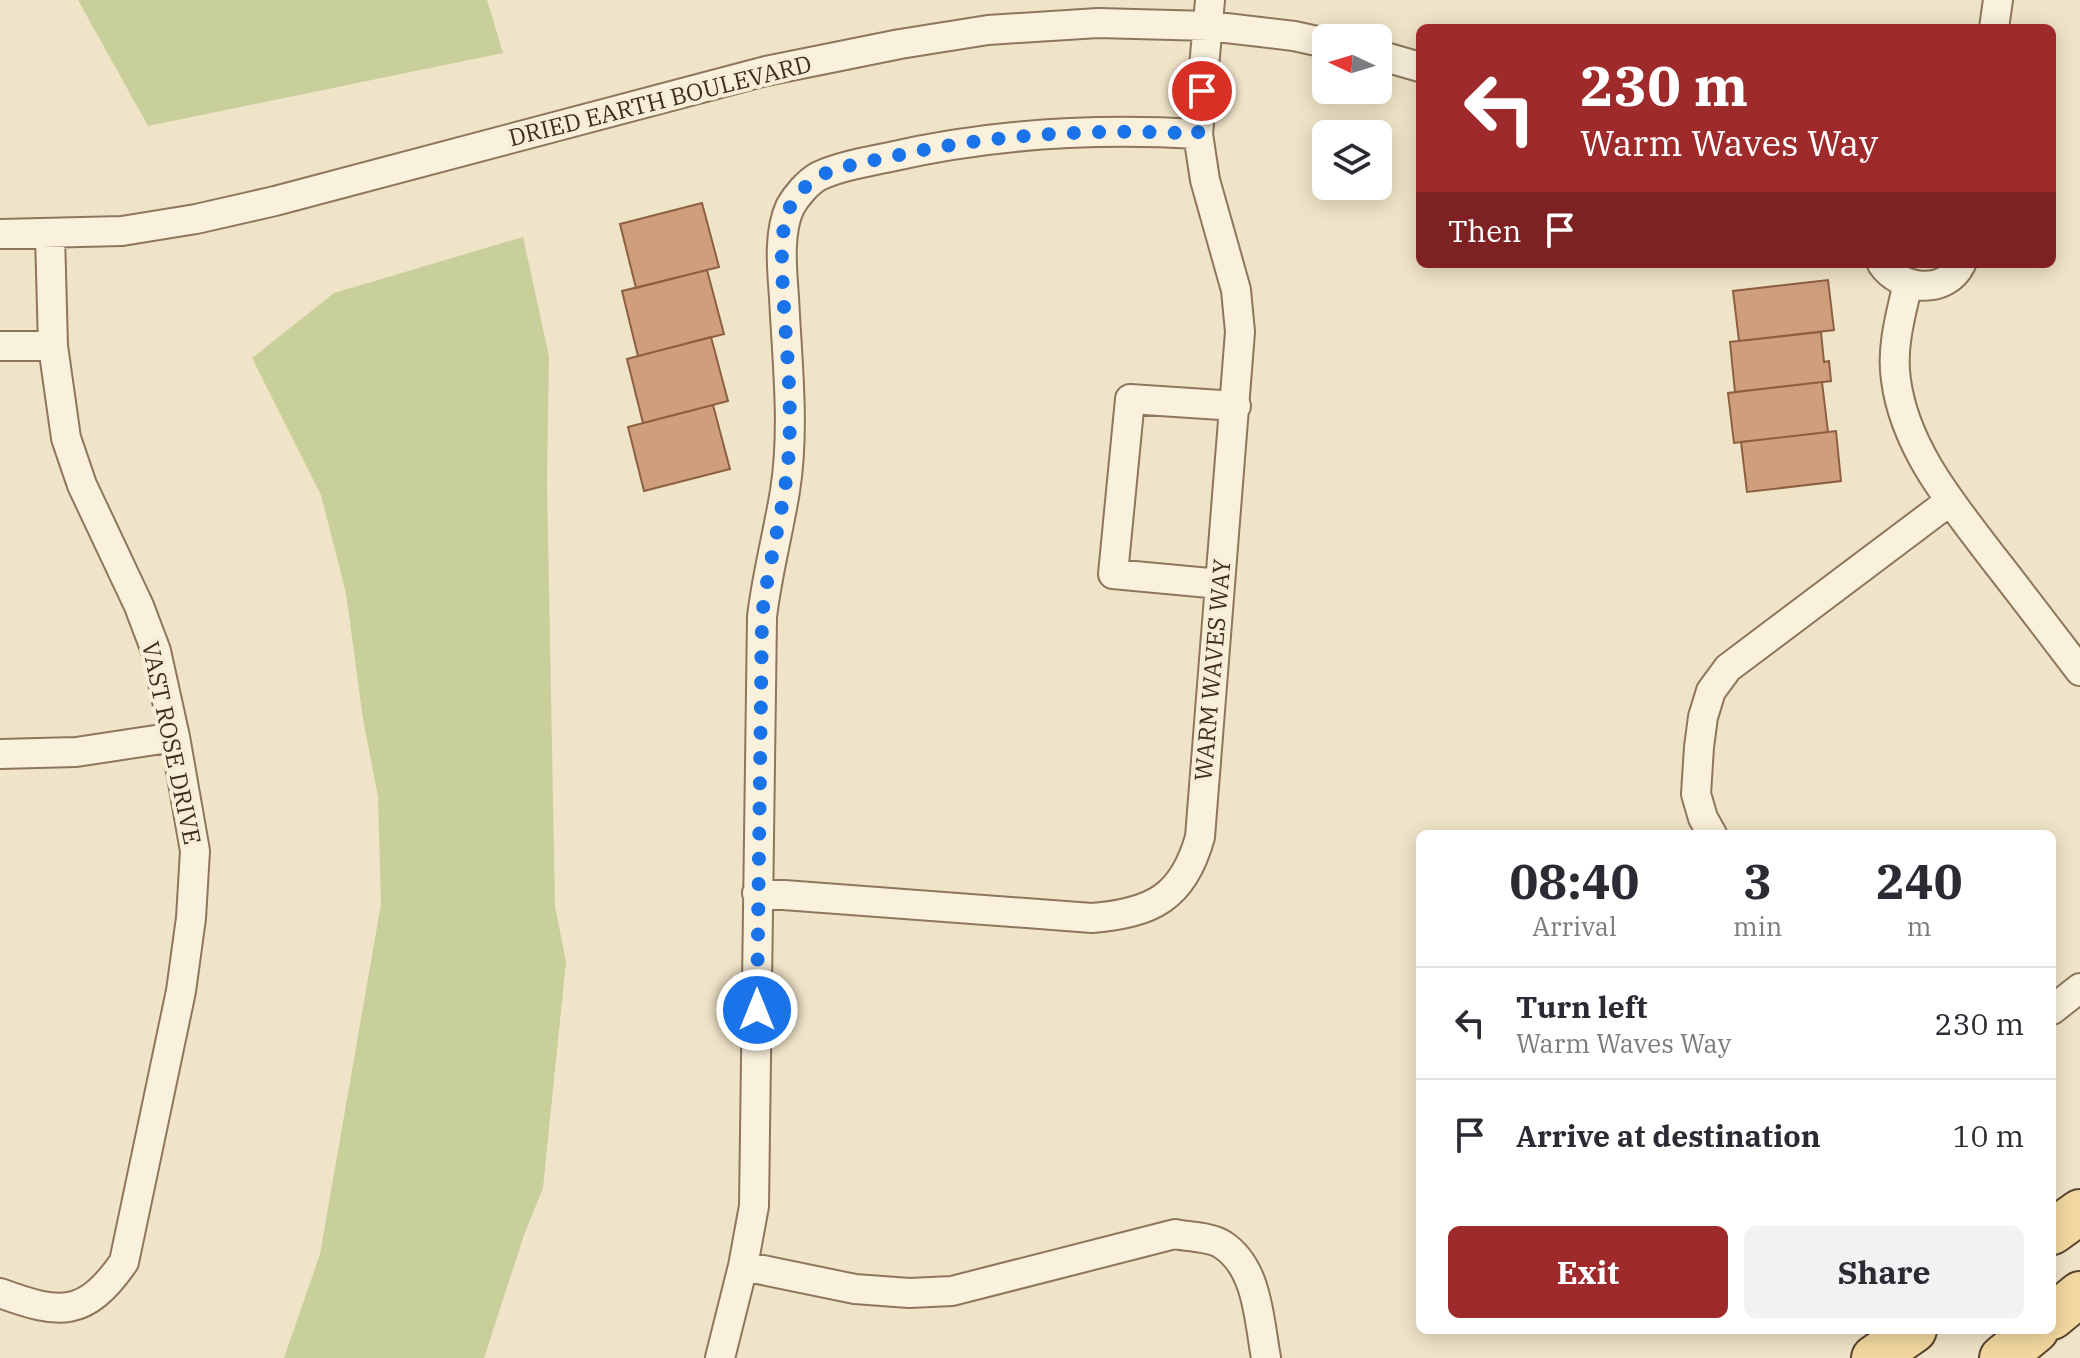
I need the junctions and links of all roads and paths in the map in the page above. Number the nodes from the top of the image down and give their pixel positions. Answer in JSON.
{"nodes":[{"id":1,"x":1998,"y":0,"type":"edge"},
{"id":2,"x":1209,"y":13,"type":"edge"},
{"id":3,"x":1995,"y":24,"type":"edge"},
{"id":4,"x":1312,"y":40,"type":"edge"},
{"id":5,"x":1392,"y":59,"type":"edge"},
{"id":6,"x":1416,"y":66,"type":"edge"},
{"id":7,"x":1198,"y":134,"type":"junction"},
{"id":8,"x":0,"y":234,"type":"edge"},
{"id":9,"x":50,"y":235,"type":"junction"},
{"id":10,"x":1885,"y":268,"type":"edge"},
{"id":11,"x":1959,"y":268,"type":"edge"},
{"id":12,"x":1908,"y":283,"type":"junction"},
{"id":13,"x":0,"y":346,"type":"edge"},
{"id":14,"x":53,"y":346,"type":"junction"},
{"id":15,"x":1236,"y":406,"type":"junction"},
{"id":16,"x":1950,"y":501,"type":"junction"},
{"id":17,"x":1220,"y":584,"type":"junction"},
{"id":18,"x":2080,"y":671,"type":"edge"},
{"id":19,"x":175,"y":737,"type":"junction"},
{"id":20,"x":0,"y":754,"type":"edge"},
{"id":21,"x":1710,"y":830,"type":"edge"},
{"id":22,"x":757,"y":893,"type":"junction"},
{"id":23,"x":2080,"y":988,"type":"edge"},
{"id":24,"x":2056,"y":1007,"type":"edge"},
{"id":25,"x":2080,"y":1212,"type":"edge"},
{"id":26,"x":2056,"y":1229,"type":"edge"},
{"id":27,"x":743,"y":1266,"type":"junction"},
{"id":28,"x":0,"y":1293,"type":"edge"},
{"id":29,"x":2080,"y":1294,"type":"edge"},
{"id":30,"x":2056,"y":1314,"type":"edge"},
{"id":31,"x":1908,"y":1334,"type":"edge"},
{"id":32,"x":2031,"y":1334,"type":"edge"},
{"id":33,"x":720,"y":1358,"type":"edge"},
{"id":34,"x":1266,"y":1358,"type":"edge"},
{"id":35,"x":1874,"y":1358,"type":"edge"},
{"id":36,"x":2002,"y":1358,"type":"edge"}],
"edges":[{"from":1,"to":3,"type":"street"},
{"from":2,"to":4,"type":"street","name":"DRIED EARTH BOULEVARD"},
{"from":2,"to":7,"type":"street","name":"WARM WAVES WAY"},
{"from":2,"to":9,"type":"street","name":"DRIED EARTH BOULEVARD"},
{"from":5,"to":6,"type":"street"},
{"from":7,"to":15,"type":"street","name":"WARM WAVES WAY"},
{"from":7,"to":22,"type":"street"},
{"from":8,"to":9,"type":"street","name":"DRIED EARTH BOULEVARD"},
{"from":9,"to":14,"type":"street","name":"VAST ROSE DRIVE"},
{"from":10,"to":12,"type":"street"},
{"from":11,"to":12,"type":"street"},
{"from":12,"to":16,"type":"street"},
{"from":13,"to":14,"type":"street"},
{"from":14,"to":19,"type":"street","name":"VAST ROSE DRIVE"},
{"from":15,"to":17,"type":"street","name":"WARM WAVES WAY"},
{"from":15,"to":17,"type":"street"},
{"from":16,"to":18,"type":"street"},
{"from":16,"to":21,"type":"street"},
{"from":17,"to":22,"type":"street","name":"WARM WAVES WAY"},
{"from":19,"to":20,"type":"street"},
{"from":19,"to":28,"type":"street","name":"VAST ROSE DRIVE"},
{"from":22,"to":27,"type":"street"},
{"from":23,"to":24,"type":"street"},
{"from":25,"to":26,"type":"main road"},
{"from":27,"to":33,"type":"street"},
{"from":27,"to":34,"type":"street"},
{"from":29,"to":30,"type":"main road"},
{"from":31,"to":35,"type":"main road"},
{"from":32,"to":36,"type":"main road"}]}
